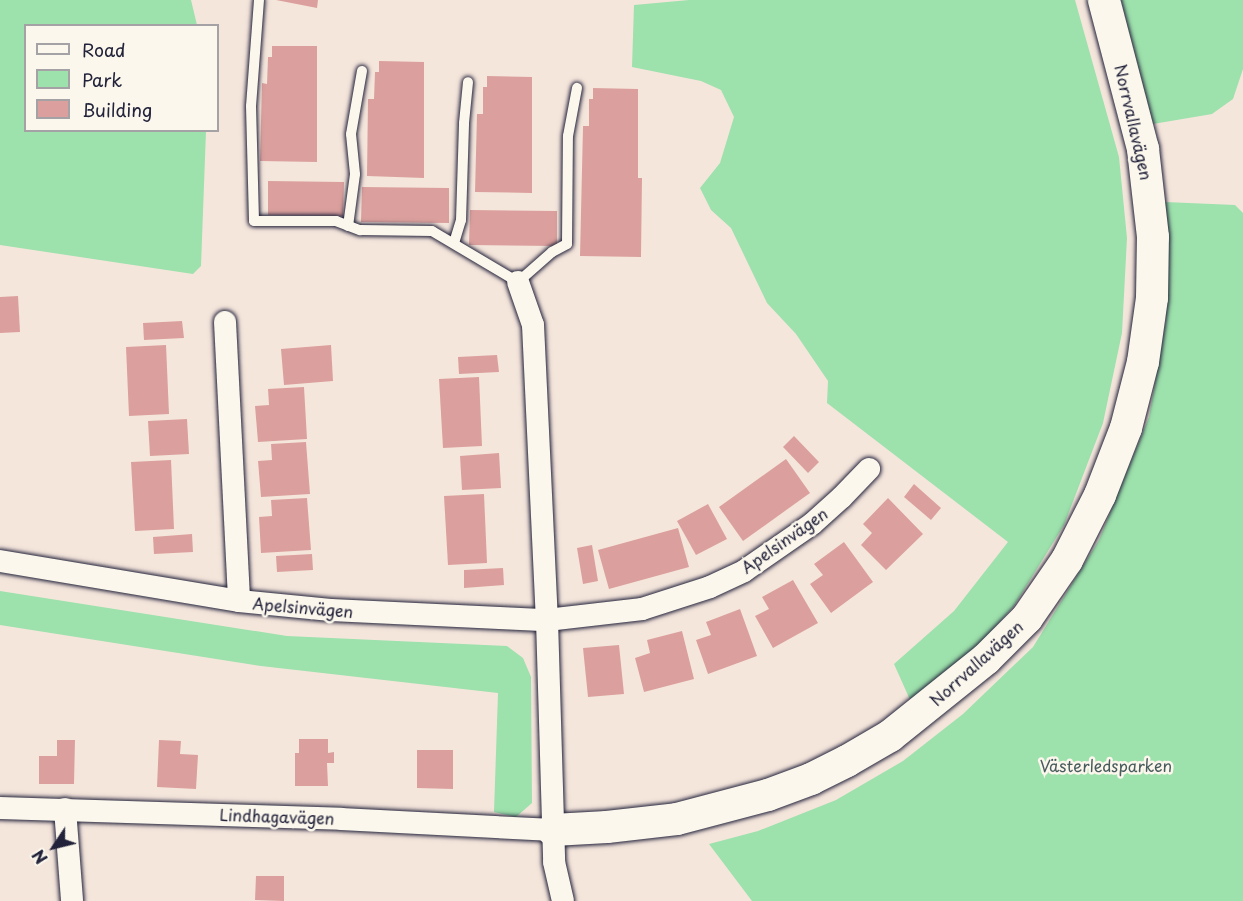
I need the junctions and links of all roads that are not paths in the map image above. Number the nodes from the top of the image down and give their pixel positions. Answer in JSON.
{"nodes":[{"id":1,"x":259,"y":0,"type":"edge"},
{"id":2,"x":1104,"y":0,"type":"edge"},
{"id":3,"x":362,"y":71,"type":"dead end"},
{"id":4,"x":468,"y":82,"type":"dead end"},
{"id":5,"x":577,"y":88,"type":"dead end"},
{"id":6,"x":348,"y":226,"type":"junction"},
{"id":7,"x":454,"y":243,"type":"junction"},
{"id":8,"x":518,"y":282,"type":"junction"},
{"id":9,"x":225,"y":322,"type":"dead end"},
{"id":10,"x":869,"y":469,"type":"dead end"},
{"id":11,"x":0,"y":561,"type":"edge"},
{"id":12,"x":239,"y":601,"type":"junction"},
{"id":13,"x":547,"y":620,"type":"junction"},
{"id":14,"x":0,"y":808,"type":"edge"},
{"id":15,"x":65,"y":808,"type":"junction"},
{"id":16,"x":553,"y":830,"type":"junction"},
{"id":17,"x":72,"y":901,"type":"edge"},
{"id":18,"x":563,"y":901,"type":"edge"}],
"edges":[{"from":1,"to":6,"type":"lane"},
{"from":2,"to":16,"type":"street","name":"Norrvallavägen"},
{"from":3,"to":6,"type":"lane"},
{"from":4,"to":7,"type":"lane"},
{"from":5,"to":8,"type":"lane"},
{"from":6,"to":7,"type":"lane"},
{"from":7,"to":8,"type":"lane"},
{"from":8,"to":13,"type":"street"},
{"from":9,"to":12,"type":"street","name":"Apelsinvägen"},
{"from":10,"to":13,"type":"street","name":"Apelsinvägen"},
{"from":11,"to":12,"type":"street","name":"Apelsinvägen"},
{"from":12,"to":13,"type":"street","name":"Apelsinvägen"},
{"from":13,"to":16,"type":"street"},
{"from":14,"to":15,"type":"street","name":"Lindhagavägen"},
{"from":15,"to":16,"type":"street","name":"Lindhagavägen"},
{"from":15,"to":17,"type":"street"},
{"from":16,"to":18,"type":"street"}]}
